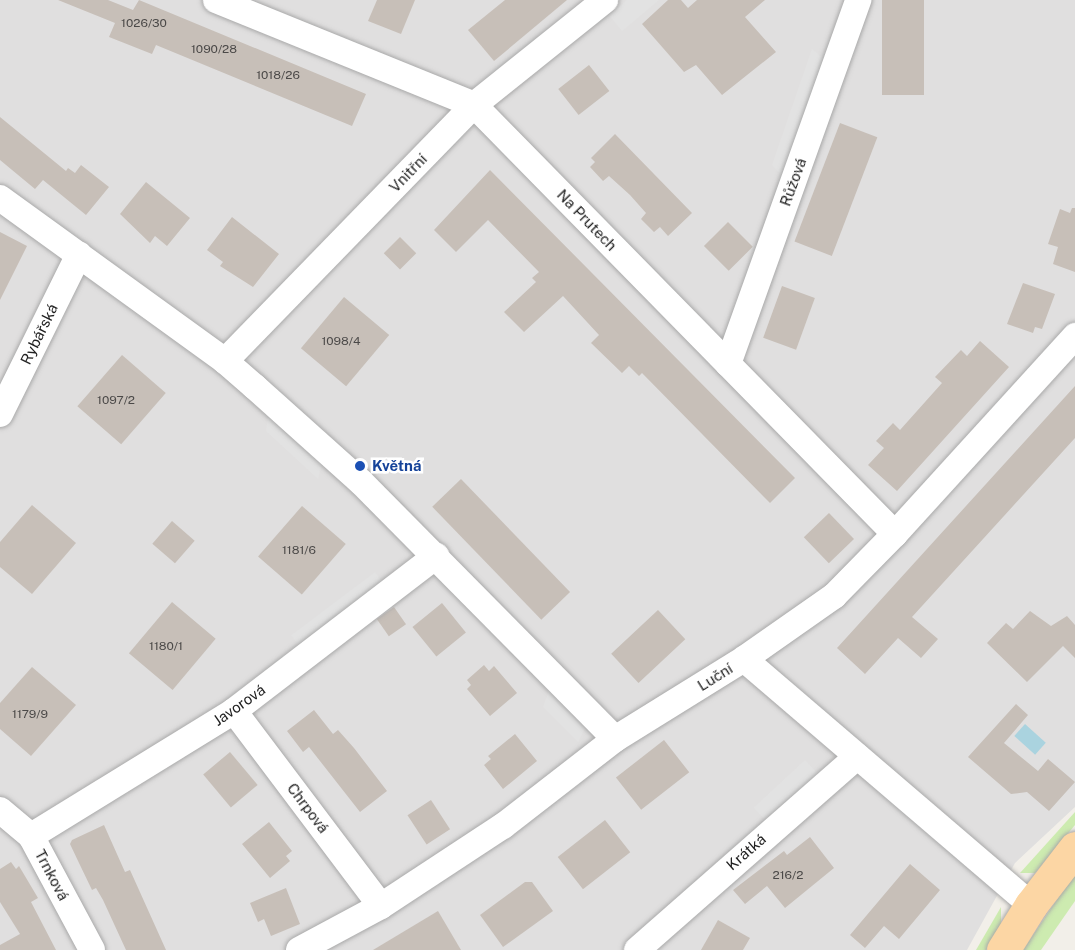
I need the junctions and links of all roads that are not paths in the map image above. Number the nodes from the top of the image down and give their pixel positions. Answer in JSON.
{"nodes":[{"id":1,"x":216,"y":0,"type":"edge"},
{"id":2,"x":604,"y":0,"type":"edge"},
{"id":3,"x":858,"y":0,"type":"edge"},
{"id":4,"x":474,"y":105,"type":"junction"},
{"id":5,"x":0,"y":198,"type":"edge"},
{"id":6,"x":79,"y":254,"type":"junction"},
{"id":7,"x":1075,"y":336,"type":"edge"},
{"id":8,"x":225,"y":361,"type":"junction"},
{"id":9,"x":728,"y":364,"type":"junction"},
{"id":10,"x":0,"y":414,"type":"edge"},
{"id":11,"x":895,"y":534,"type":"junction"},
{"id":12,"x":436,"y":556,"type":"junction"},
{"id":13,"x":744,"y":659,"type":"junction"},
{"id":14,"x":234,"y":711,"type":"junction"},
{"id":15,"x":615,"y":739,"type":"junction"},
{"id":16,"x":857,"y":756,"type":"junction"},
{"id":17,"x":0,"y":810,"type":"edge"},
{"id":18,"x":31,"y":836,"type":"junction"},
{"id":19,"x":1075,"y":848,"type":"edge"},
{"id":20,"x":1031,"y":905,"type":"junction"},
{"id":21,"x":381,"y":906,"type":"junction"},
{"id":22,"x":92,"y":950,"type":"edge"},
{"id":23,"x":299,"y":950,"type":"edge"},
{"id":24,"x":637,"y":950,"type":"edge"},
{"id":25,"x":1003,"y":950,"type":"edge"}],
"edges":[{"from":1,"to":4,"type":"street","name":"Na Prutech"},
{"from":2,"to":4,"type":"street","name":"Vnitřní"},
{"from":3,"to":9,"type":"street","name":"Růžová"},
{"from":4,"to":8,"type":"street","name":"Vnitřní"},
{"from":4,"to":9,"type":"street","name":"Na Prutech"},
{"from":5,"to":6,"type":"street"},
{"from":6,"to":8,"type":"street"},
{"from":6,"to":10,"type":"street","name":"Rybářská"},
{"from":7,"to":11,"type":"street","name":"Luční"},
{"from":8,"to":12,"type":"street"},
{"from":9,"to":11,"type":"street","name":"Na Prutech"},
{"from":11,"to":13,"type":"street","name":"Luční"},
{"from":12,"to":14,"type":"street","name":"Javorová"},
{"from":12,"to":15,"type":"street"},
{"from":13,"to":15,"type":"street","name":"Luční"},
{"from":13,"to":16,"type":"street"},
{"from":14,"to":18,"type":"street","name":"Javorová"},
{"from":14,"to":21,"type":"street","name":"Chrpová"},
{"from":15,"to":21,"type":"street","name":"Luční"},
{"from":16,"to":20,"type":"street"},
{"from":16,"to":24,"type":"street","name":"Krátká"},
{"from":17,"to":18,"type":"street","name":"Trnková"},
{"from":18,"to":22,"type":"street","name":"Trnková"},
{"from":19,"to":20,"type":"main road"},
{"from":20,"to":25,"type":"main road"},
{"from":21,"to":23,"type":"street","name":"Luční"}]}
